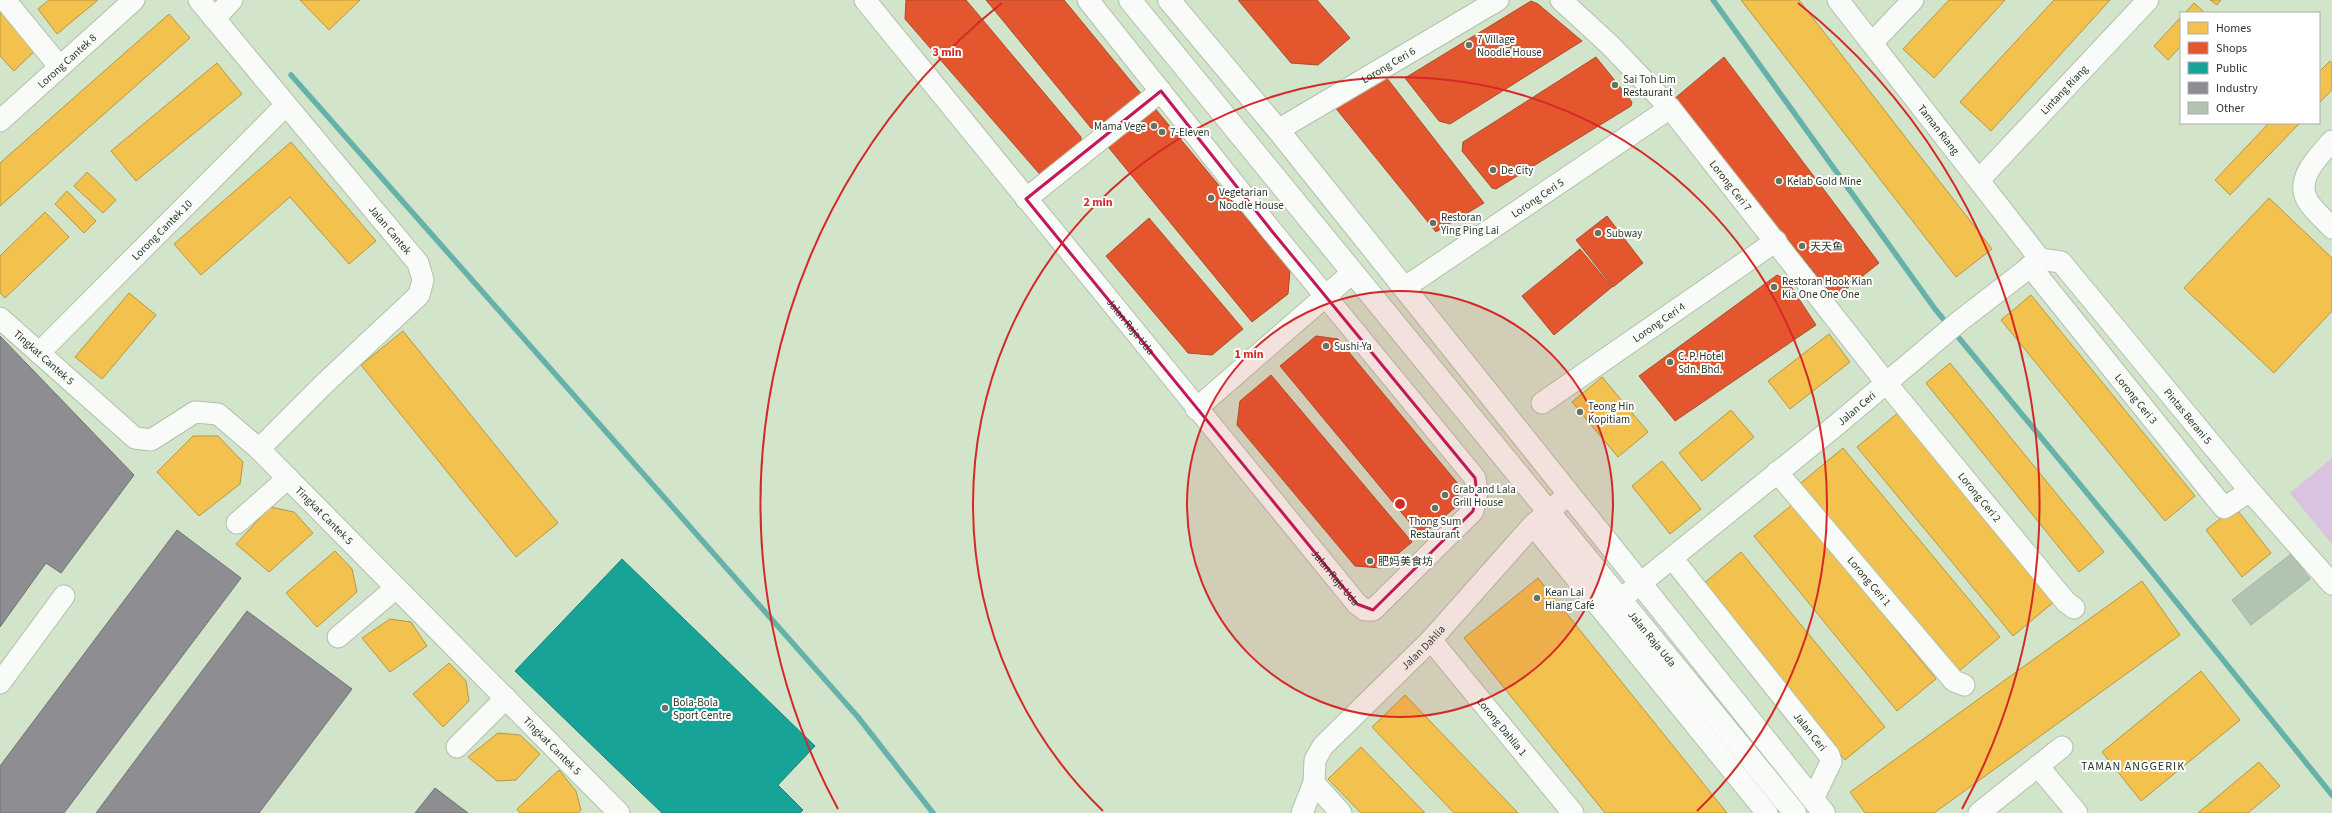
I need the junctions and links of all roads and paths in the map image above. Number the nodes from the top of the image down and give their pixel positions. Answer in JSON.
{"nodes":[{"id":1,"x":5,"y":0,"type":"edge"},
{"id":2,"x":134,"y":0,"type":"edge"},
{"id":3,"x":199,"y":0,"type":"edge"},
{"id":4,"x":232,"y":0,"type":"edge"},
{"id":5,"x":865,"y":0,"type":"edge"},
{"id":6,"x":1088,"y":0,"type":"edge"},
{"id":7,"x":1130,"y":0,"type":"edge"},
{"id":8,"x":1169,"y":0,"type":"edge"},
{"id":9,"x":1498,"y":0,"type":"edge"},
{"id":10,"x":1561,"y":0,"type":"edge"},
{"id":11,"x":1838,"y":0,"type":"edge"},
{"id":12,"x":1913,"y":0,"type":"edge"},
{"id":13,"x":2148,"y":0,"type":"edge"},
{"id":14,"x":214,"y":19,"type":"junction"},
{"id":15,"x":1872,"y":43,"type":"junction"},
{"id":16,"x":59,"y":66,"type":"junction"},
{"id":17,"x":1161,"y":91,"type":"junction"},
{"id":18,"x":285,"y":106,"type":"junction"},
{"id":19,"x":1670,"y":108,"type":"junction"},
{"id":20,"x":0,"y":121,"type":"edge"},
{"id":21,"x":1278,"y":130,"type":"junction"},
{"id":22,"x":2332,"y":141,"type":"edge"},
{"id":23,"x":1979,"y":180,"type":"junction"},
{"id":24,"x":1026,"y":199,"type":"junction"},
{"id":25,"x":2332,"y":228,"type":"edge"},
{"id":26,"x":1776,"y":242,"type":"junction"},
{"id":27,"x":2035,"y":262,"type":"junction"},
{"id":28,"x":1352,"y":273,"type":"junction"},
{"id":29,"x":1404,"y":288,"type":"junction"},
{"id":30,"x":1326,"y":296,"type":"junction"},
{"id":31,"x":0,"y":318,"type":"edge"},
{"id":32,"x":39,"y":353,"type":"junction"},
{"id":33,"x":1886,"y":384,"type":"junction"},
{"id":34,"x":1542,"y":403,"type":"dead end"},
{"id":35,"x":1196,"y":409,"type":"junction"},
{"id":36,"x":259,"y":449,"type":"junction"},
{"id":37,"x":1777,"y":472,"type":"junction"},
{"id":38,"x":288,"y":478,"type":"junction"},
{"id":39,"x":2250,"y":491,"type":"junction"},
{"id":40,"x":1569,"y":494,"type":"junction"},
{"id":41,"x":1541,"y":518,"type":"junction"},
{"id":42,"x":237,"y":523,"type":"dead end"},
{"id":43,"x":1672,"y":558,"type":"junction"},
{"id":44,"x":1641,"y":583,"type":"junction"},
{"id":45,"x":2332,"y":584,"type":"edge"},
{"id":46,"x":396,"y":588,"type":"junction"},
{"id":47,"x":64,"y":596,"type":"dead end"},
{"id":48,"x":1621,"y":599,"type":"junction"},
{"id":49,"x":2074,"y":608,"type":"dead end"},
{"id":50,"x":338,"y":637,"type":"dead end"},
{"id":51,"x":1431,"y":640,"type":"junction"},
{"id":52,"x":0,"y":683,"type":"edge"},
{"id":53,"x":1964,"y":685,"type":"dead end"},
{"id":54,"x":506,"y":698,"type":"junction"},
{"id":55,"x":457,"y":747,"type":"dead end"},
{"id":56,"x":2062,"y":747,"type":"dead end"},
{"id":57,"x":2038,"y":766,"type":"junction"},
{"id":58,"x":1314,"y":783,"type":"junction"},
{"id":59,"x":1819,"y":806,"type":"edge"},
{"id":60,"x":614,"y":811,"type":"edge"},
{"id":61,"x":1302,"y":813,"type":"edge"},
{"id":62,"x":1341,"y":813,"type":"edge"},
{"id":63,"x":1573,"y":813,"type":"edge"},
{"id":64,"x":1767,"y":813,"type":"edge"},
{"id":65,"x":1795,"y":813,"type":"edge"},
{"id":66,"x":1979,"y":813,"type":"edge"},
{"id":67,"x":2077,"y":813,"type":"edge"}],
"edges":[{"from":1,"to":16,"type":"street"},
{"from":2,"to":16,"type":"street","name":"Lorong Cantek 8"},
{"from":3,"to":14,"type":"street","name":"Jalan Cantek"},
{"from":4,"to":14,"type":"street"},
{"from":5,"to":24,"type":"street","name":"Jalan Raja Uda"},
{"from":6,"to":17,"type":"street","name":"Jalan Raja Uda"},
{"from":7,"to":28,"type":"main road","name":"Jalan Raja Uda"},
{"from":8,"to":21,"type":"main road"},
{"from":9,"to":21,"type":"street","name":"Lorong Ceri 6"},
{"from":10,"to":19,"type":"street","name":"Lorong Ceri 7"},
{"from":11,"to":15,"type":"street","name":"Taman Riang"},
{"from":12,"to":15,"type":"street"},
{"from":13,"to":23,"type":"street","name":"Lintang Riang"},
{"from":14,"to":18,"type":"street","name":"Jalan Cantek"},
{"from":15,"to":23,"type":"street","name":"Taman Riang"},
{"from":16,"to":20,"type":"street","name":"Lorong Cantek 8"},
{"from":17,"to":24,"type":"street"},
{"from":17,"to":30,"type":"street","name":"Jalan Raja Uda"},
{"from":18,"to":32,"type":"street","name":"Lorong Cantek 10"},
{"from":18,"to":36,"type":"street","name":"Jalan Cantek"},
{"from":19,"to":26,"type":"street","name":"Lorong Ceri 7"},
{"from":19,"to":29,"type":"street","name":"Lorong Ceri 5"},
{"from":21,"to":29,"type":"main road"},
{"from":22,"to":25,"type":"street"},
{"from":23,"to":27,"type":"street","name":"Taman Riang"},
{"from":24,"to":35,"type":"street","name":"Jalan Raja Uda"},
{"from":26,"to":33,"type":"street","name":"Lorong Ceri 7"},
{"from":26,"to":34,"type":"street","name":"Lorong Ceri 4"},
{"from":27,"to":33,"type":"street","name":"Jalan Ceri"},
{"from":27,"to":39,"type":"street","name":"Pintas Berani 5"},
{"from":27,"to":39,"type":"street","name":"Lorong Ceri 3"},
{"from":28,"to":30,"type":"street"},
{"from":28,"to":41,"type":"main road","name":"Jalan Raja Uda"},
{"from":29,"to":40,"type":"main road"},
{"from":30,"to":35,"type":"street"},
{"from":30,"to":35,"type":"street","name":"Jalan Raja Uda"},
{"from":31,"to":32,"type":"street","name":"Tingkat Cantek 5"},
{"from":32,"to":36,"type":"street","name":"Tingkat Cantek 5"},
{"from":33,"to":37,"type":"street","name":"Jalan Ceri"},
{"from":33,"to":49,"type":"street","name":"Lorong Ceri 2"},
{"from":36,"to":38,"type":"street","name":"Tingkat Cantek 5"},
{"from":37,"to":43,"type":"street","name":"Jalan Ceri"},
{"from":37,"to":53,"type":"street","name":"Lorong Ceri 1"},
{"from":38,"to":42,"type":"street"},
{"from":38,"to":46,"type":"street","name":"Tingkat Cantek 5"},
{"from":39,"to":45,"type":"street","name":"Pintas Berani 5"},
{"from":40,"to":41,"type":"street","name":"Jalan Dahlia"},
{"from":40,"to":44,"type":"main road"},
{"from":41,"to":48,"type":"main road","name":"Jalan Raja Uda"},
{"from":41,"to":51,"type":"street","name":"Jalan Dahlia"},
{"from":41,"to":64,"type":"street"},
{"from":43,"to":44,"type":"street","name":"Jalan Ceri"},
{"from":43,"to":59,"type":"street","name":"Jalan Ceri"},
{"from":44,"to":48,"type":"street","name":"Jalan Ceri"},
{"from":44,"to":59,"type":"main road"},
{"from":46,"to":50,"type":"street"},
{"from":46,"to":54,"type":"street","name":"Tingkat Cantek 5"},
{"from":47,"to":52,"type":"street"},
{"from":48,"to":65,"type":"main road","name":"Jalan Raja Uda"},
{"from":51,"to":58,"type":"street","name":"Jalan Dahlia"},
{"from":51,"to":63,"type":"street","name":"Lorong Dahlia 1"},
{"from":54,"to":55,"type":"street"},
{"from":54,"to":60,"type":"street","name":"Tingkat Cantek 5"},
{"from":56,"to":57,"type":"street"},
{"from":57,"to":66,"type":"street"},
{"from":57,"to":67,"type":"street"},
{"from":58,"to":61,"type":"street","name":"Jalan Dahlia"},
{"from":58,"to":62,"type":"street"}]}
